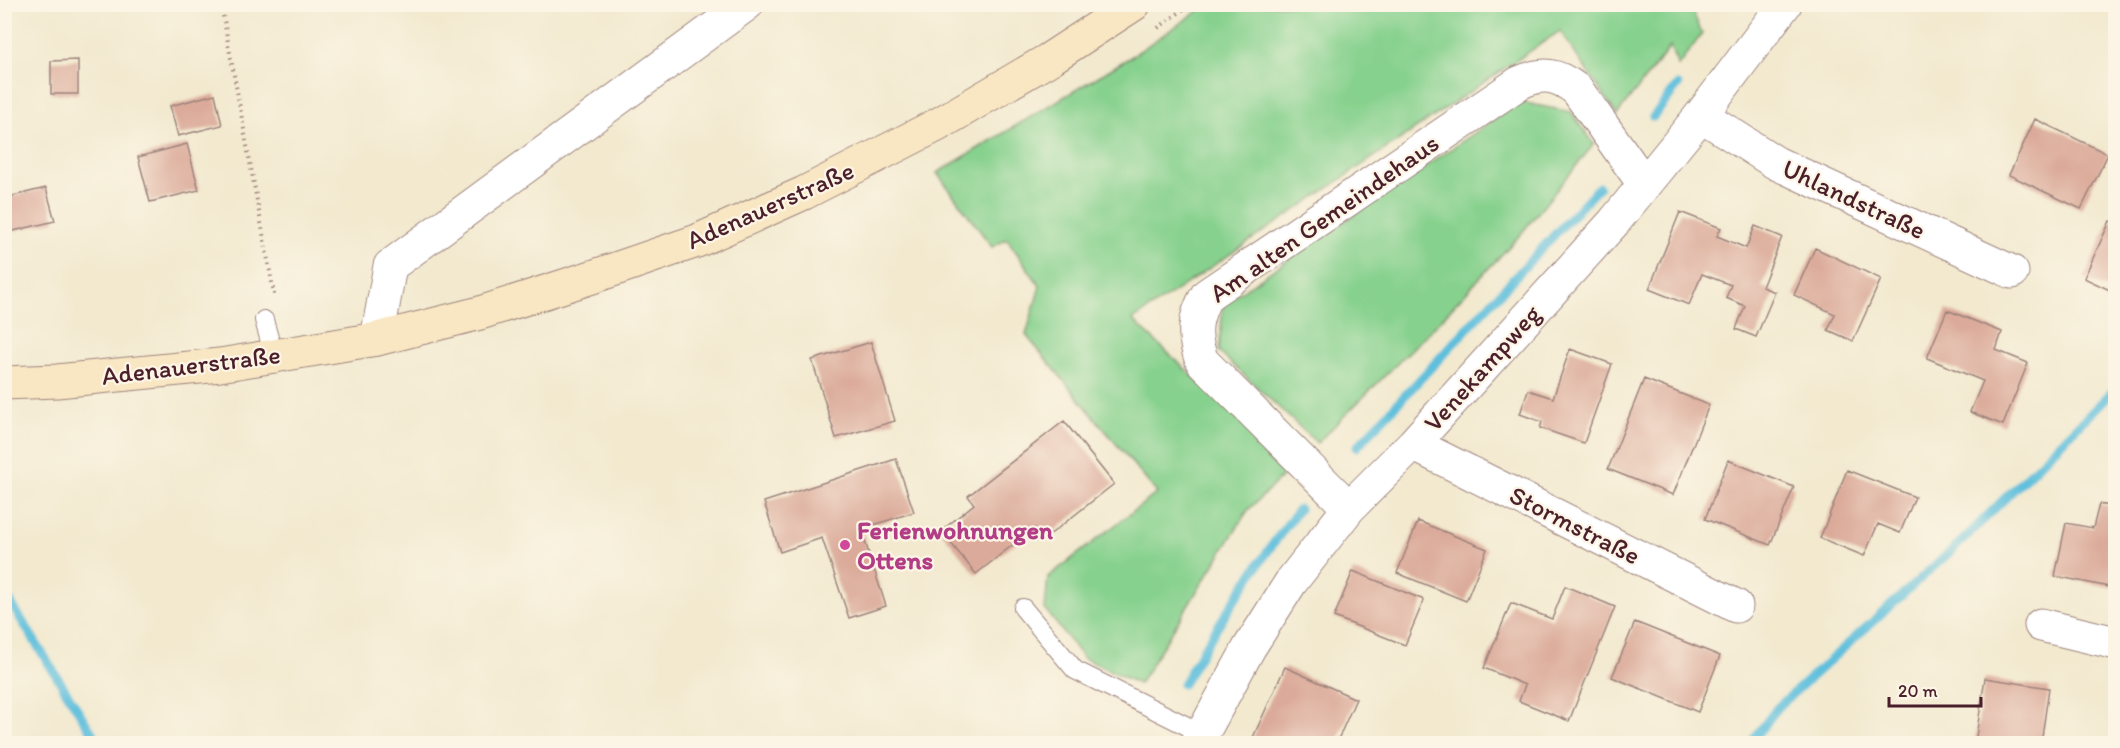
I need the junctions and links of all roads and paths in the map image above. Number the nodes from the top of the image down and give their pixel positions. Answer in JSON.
{"nodes":[{"id":1,"x":221,"y":4,"type":"edge"},
{"id":2,"x":747,"y":4,"type":"edge"},
{"id":3,"x":1134,"y":4,"type":"edge"},
{"id":4,"x":1785,"y":4,"type":"edge"},
{"id":5,"x":1701,"y":115,"type":"junction"},
{"id":6,"x":1644,"y":184,"type":"junction"},
{"id":7,"x":2012,"y":272,"type":"dead end"},
{"id":8,"x":264,"y":320,"type":"joint"},
{"id":9,"x":377,"y":339,"type":"junction"},
{"id":10,"x":274,"y":356,"type":"junction"},
{"id":11,"x":4,"y":383,"type":"edge"},
{"id":12,"x":1413,"y":444,"type":"junction"},
{"id":13,"x":1349,"y":508,"type":"junction"},
{"id":14,"x":1736,"y":606,"type":"dead end"},
{"id":15,"x":1023,"y":608,"type":"dead end"},
{"id":16,"x":2041,"y":625,"type":"dead end"},
{"id":17,"x":2115,"y":643,"type":"edge"},
{"id":18,"x":1200,"y":739,"type":"edge"}],
"edges":[{"from":1,"to":8,"type":"path"},
{"from":2,"to":9,"type":"street"},
{"from":3,"to":9,"type":"street","name":"Adenauerstraße"},
{"from":4,"to":5,"type":"street","name":"Venekampweg"},
{"from":5,"to":6,"type":"street","name":"Venekampweg"},
{"from":5,"to":7,"type":"street","name":"Uhlandstraße"},
{"from":6,"to":12,"type":"street","name":"Venekampweg"},
{"from":6,"to":13,"type":"street","name":"Am alten Gemeindehaus"},
{"from":8,"to":10,"type":"lane"},
{"from":9,"to":10,"type":"street","name":"Adenauerstraße"},
{"from":10,"to":11,"type":"street","name":"Adenauerstraße"},
{"from":12,"to":13,"type":"street","name":"Venekampweg"},
{"from":12,"to":14,"type":"street","name":"Stormstraße"},
{"from":13,"to":18,"type":"street","name":"Venekampweg"},
{"from":15,"to":18,"type":"lane"},
{"from":16,"to":17,"type":"street"}]}
